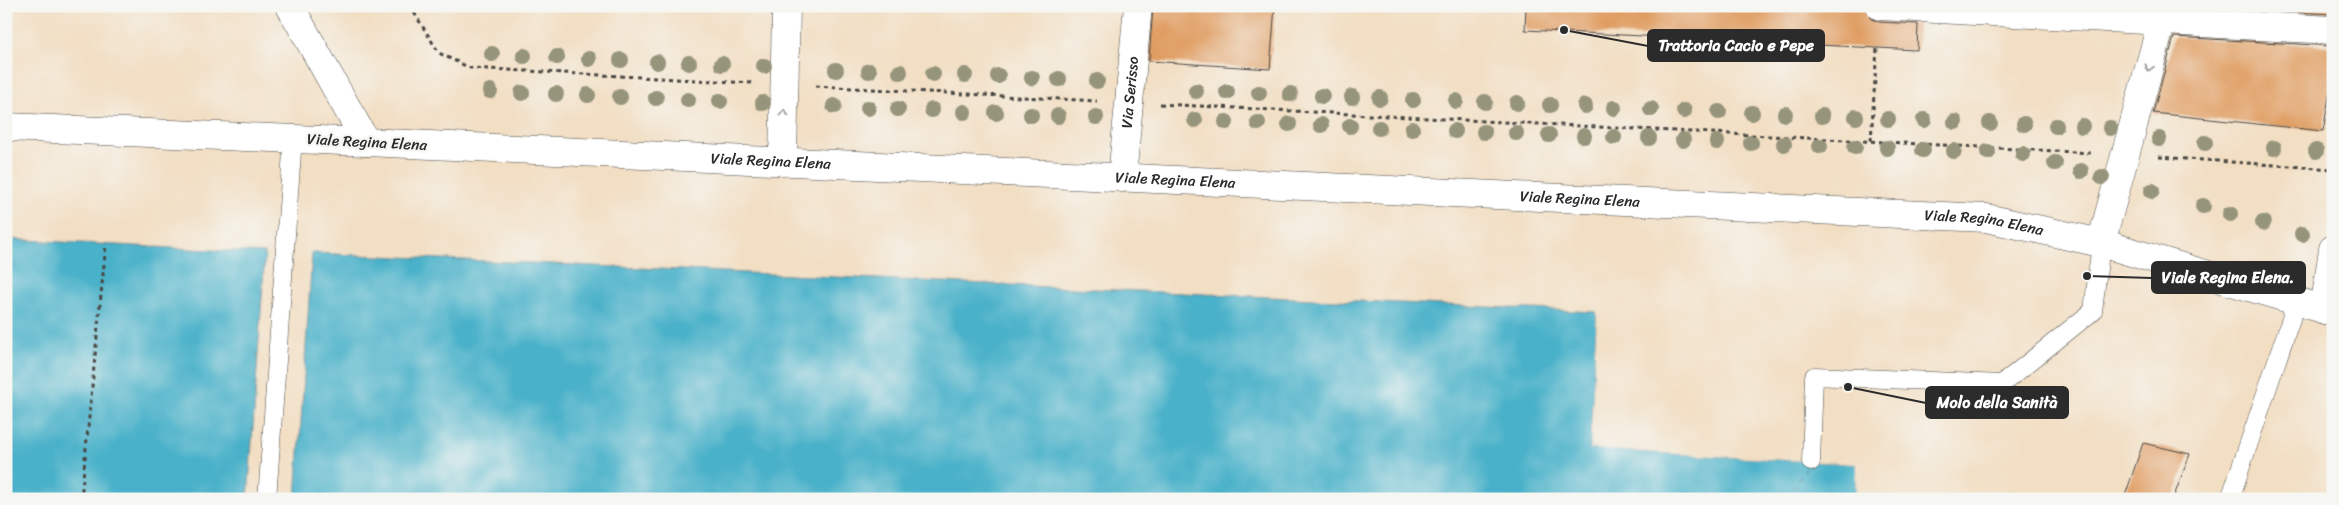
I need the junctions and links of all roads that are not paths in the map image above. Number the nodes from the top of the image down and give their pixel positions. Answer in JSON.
{"nodes":[{"id":1,"x":290,"y":6,"type":"edge"},
{"id":2,"x":786,"y":6,"type":"edge"},
{"id":3,"x":1138,"y":6,"type":"edge"},
{"id":4,"x":1880,"y":6,"type":"edge"},
{"id":5,"x":2165,"y":14,"type":"edge"},
{"id":6,"x":2333,"y":30,"type":"edge"},
{"id":7,"x":6,"y":128,"type":"edge"},
{"id":8,"x":293,"y":138,"type":"junction"},
{"id":9,"x":366,"y":142,"type":"junction"},
{"id":10,"x":783,"y":162,"type":"junction"},
{"id":11,"x":1122,"y":178,"type":"junction"},
{"id":12,"x":2101,"y":243,"type":"junction"},
{"id":13,"x":2333,"y":249,"type":"edge"},
{"id":14,"x":2296,"y":301,"type":"junction"},
{"id":15,"x":2328,"y":311,"type":"edge"},
{"id":16,"x":1811,"y":462,"type":"dead end"},
{"id":17,"x":267,"y":499,"type":"edge"},
{"id":18,"x":2230,"y":499,"type":"edge"}],
"edges":[{"from":1,"to":9,"type":"street"},
{"from":10,"to":2,"type":"street","one_way":true},
{"from":3,"to":11,"type":"street","name":"Via Serisso"},
{"from":4,"to":5,"type":"street"},
{"from":5,"to":6,"type":"street"},
{"from":5,"to":12,"type":"street","one_way":true},
{"from":7,"to":8,"type":"street","name":"Viale Regina Elena"},
{"from":8,"to":9,"type":"street","name":"Viale Regina Elena"},
{"from":8,"to":17,"type":"lane"},
{"from":9,"to":10,"type":"street","name":"Viale Regina Elena"},
{"from":10,"to":11,"type":"street","name":"Viale Regina Elena"},
{"from":11,"to":12,"type":"street","name":"Viale Regina Elena"},
{"from":12,"to":14,"type":"street","name":"Viale Regina Elena"},
{"from":12,"to":16,"type":"lane"},
{"from":13,"to":15,"type":"street"},
{"from":14,"to":15,"type":"street","name":"Viale Regina Elena"},
{"from":14,"to":18,"type":"lane"}]}
